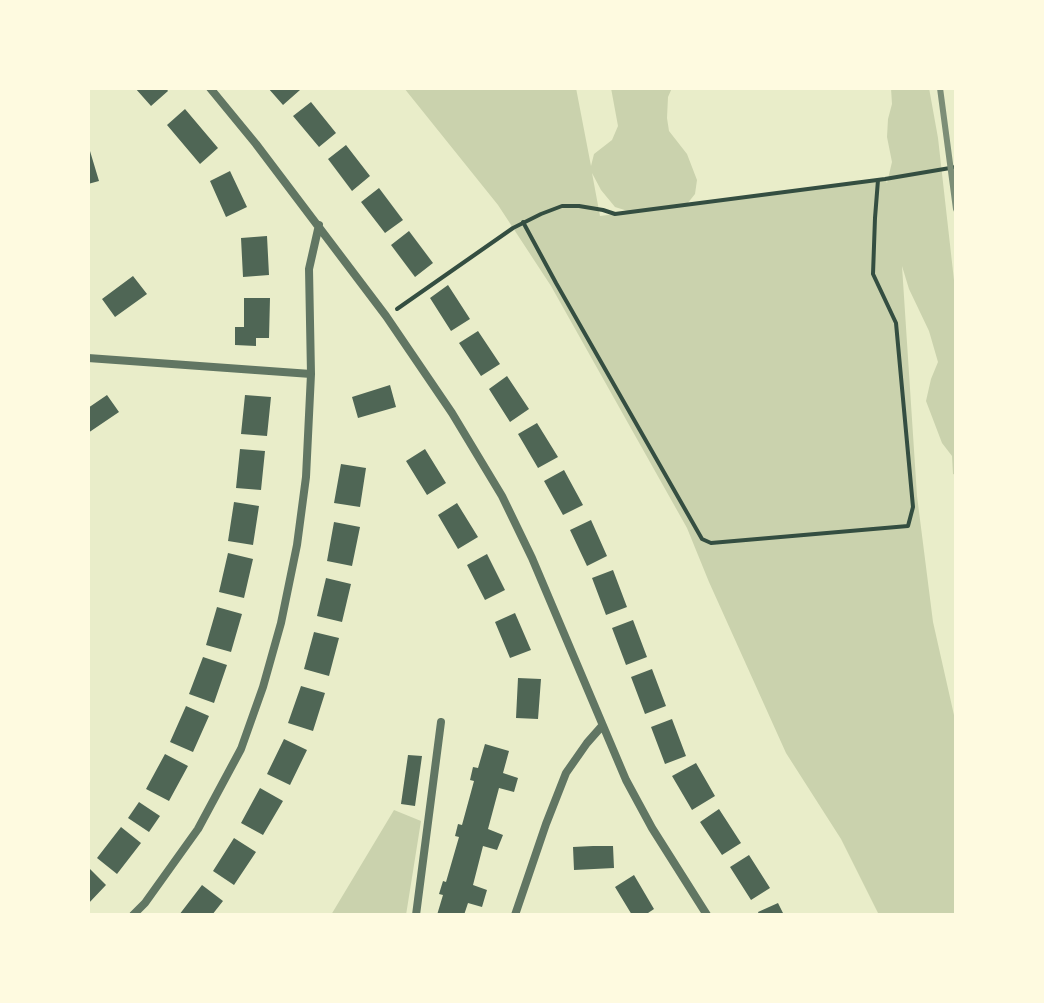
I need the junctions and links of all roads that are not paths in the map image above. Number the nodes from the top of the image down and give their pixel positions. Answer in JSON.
{"nodes":[{"id":1,"x":210,"y":88,"type":"edge"},
{"id":2,"x":319,"y":225,"type":"junction"},
{"id":3,"x":88,"y":358,"type":"edge"},
{"id":4,"x":311,"y":374,"type":"junction"},
{"id":5,"x":441,"y":722,"type":"dead end"},
{"id":6,"x":602,"y":726,"type":"junction"},
{"id":7,"x":133,"y":915,"type":"edge"},
{"id":8,"x":416,"y":915,"type":"edge"},
{"id":9,"x":515,"y":915,"type":"edge"},
{"id":10,"x":707,"y":915,"type":"edge"}],
"edges":[{"from":1,"to":2,"type":"street"},
{"from":2,"to":4,"type":"street"},
{"from":2,"to":6,"type":"street"},
{"from":3,"to":4,"type":"street"},
{"from":4,"to":7,"type":"street"},
{"from":5,"to":8,"type":"street"},
{"from":6,"to":9,"type":"street"},
{"from":6,"to":10,"type":"street"}]}
